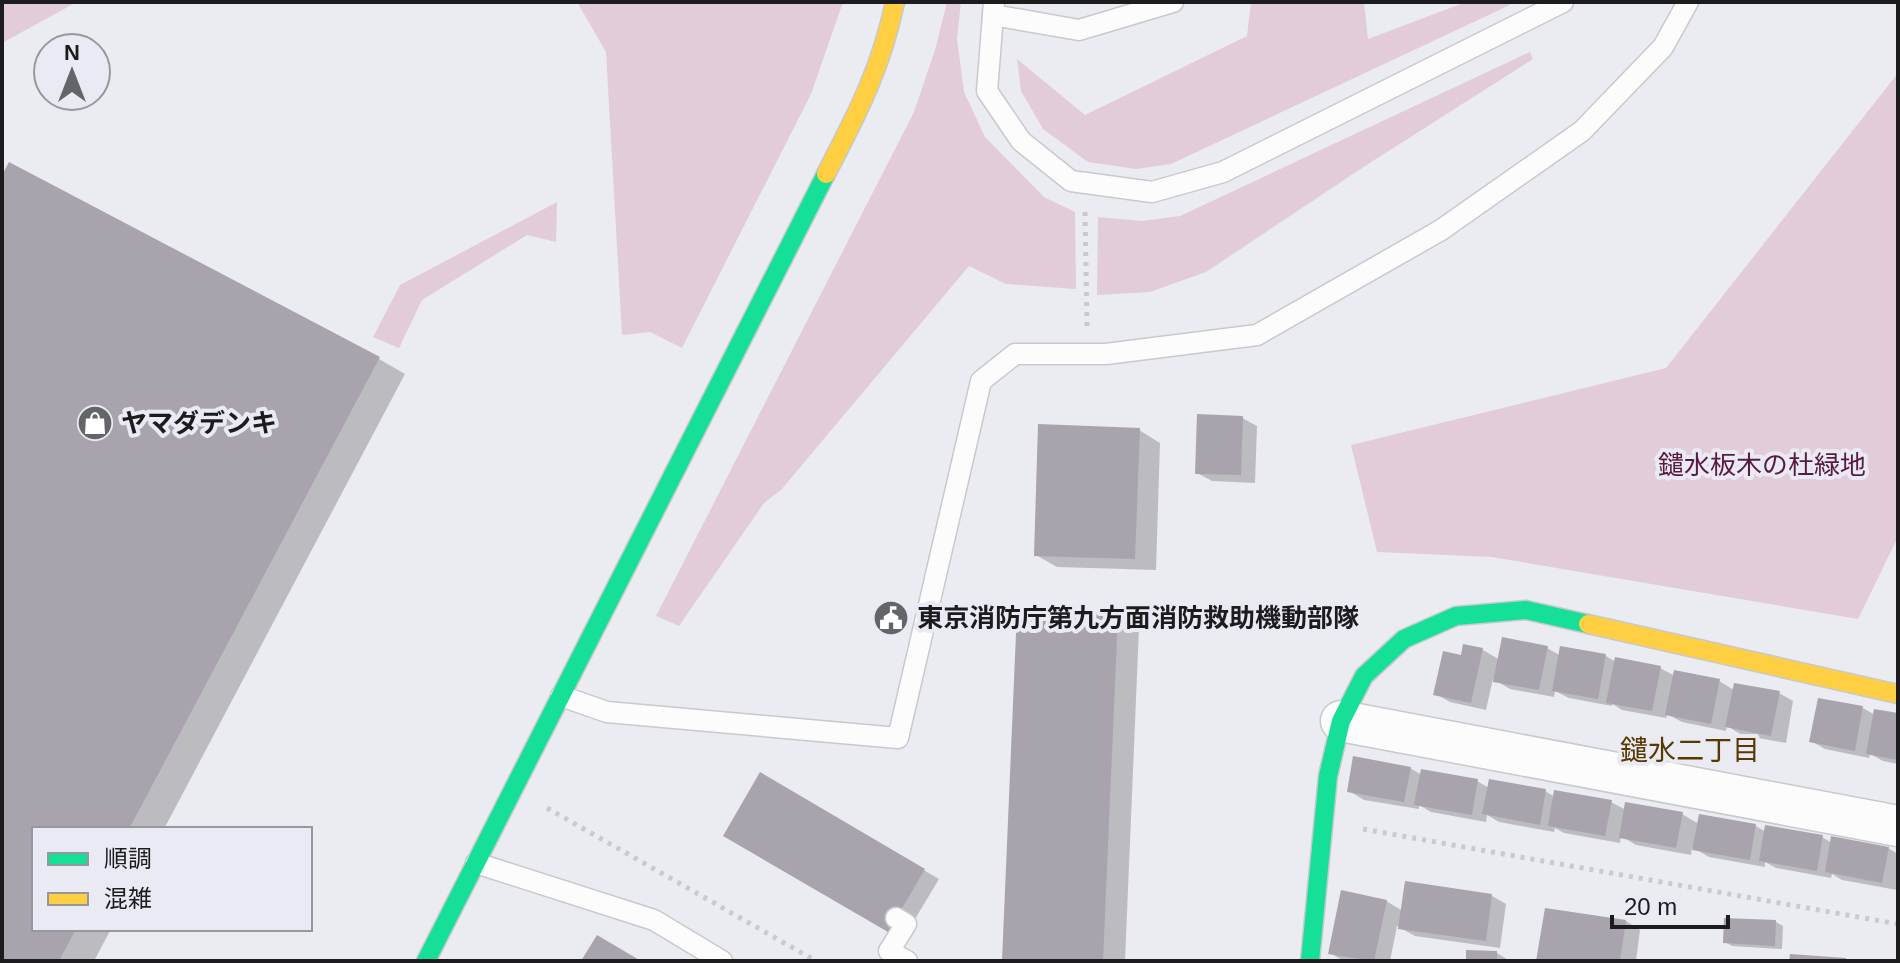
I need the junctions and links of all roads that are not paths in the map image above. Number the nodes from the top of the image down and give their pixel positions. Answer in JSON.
{"nodes":[{"id":1,"x":895,"y":2,"type":"edge"},
{"id":2,"x":1173,"y":2,"type":"edge"},
{"id":3,"x":1563,"y":2,"type":"edge"},
{"id":4,"x":1688,"y":2,"type":"edge"},
{"id":5,"x":993,"y":8,"type":"edge"},
{"id":6,"x":1897,"y":691,"type":"edge"},
{"id":7,"x":561,"y":696,"type":"junction"},
{"id":8,"x":1341,"y":721,"type":"junction"},
{"id":9,"x":1898,"y":826,"type":"edge"},
{"id":10,"x":476,"y":863,"type":"junction"},
{"id":11,"x":896,"y":918,"type":"dead end"},
{"id":12,"x":426,"y":961,"type":"edge"},
{"id":13,"x":722,"y":961,"type":"edge"},
{"id":14,"x":907,"y":961,"type":"edge"},
{"id":15,"x":1310,"y":961,"type":"edge"}],
"edges":[{"from":1,"to":7,"type":"street"},
{"from":2,"to":5,"type":"lane"},
{"from":3,"to":5,"type":"lane"},
{"from":4,"to":7,"type":"lane"},
{"from":6,"to":8,"type":"street"},
{"from":7,"to":10,"type":"street"},
{"from":8,"to":9,"type":"street"},
{"from":8,"to":15,"type":"street"},
{"from":10,"to":12,"type":"street"},
{"from":10,"to":13,"type":"lane"},
{"from":11,"to":14,"type":"lane"}]}
